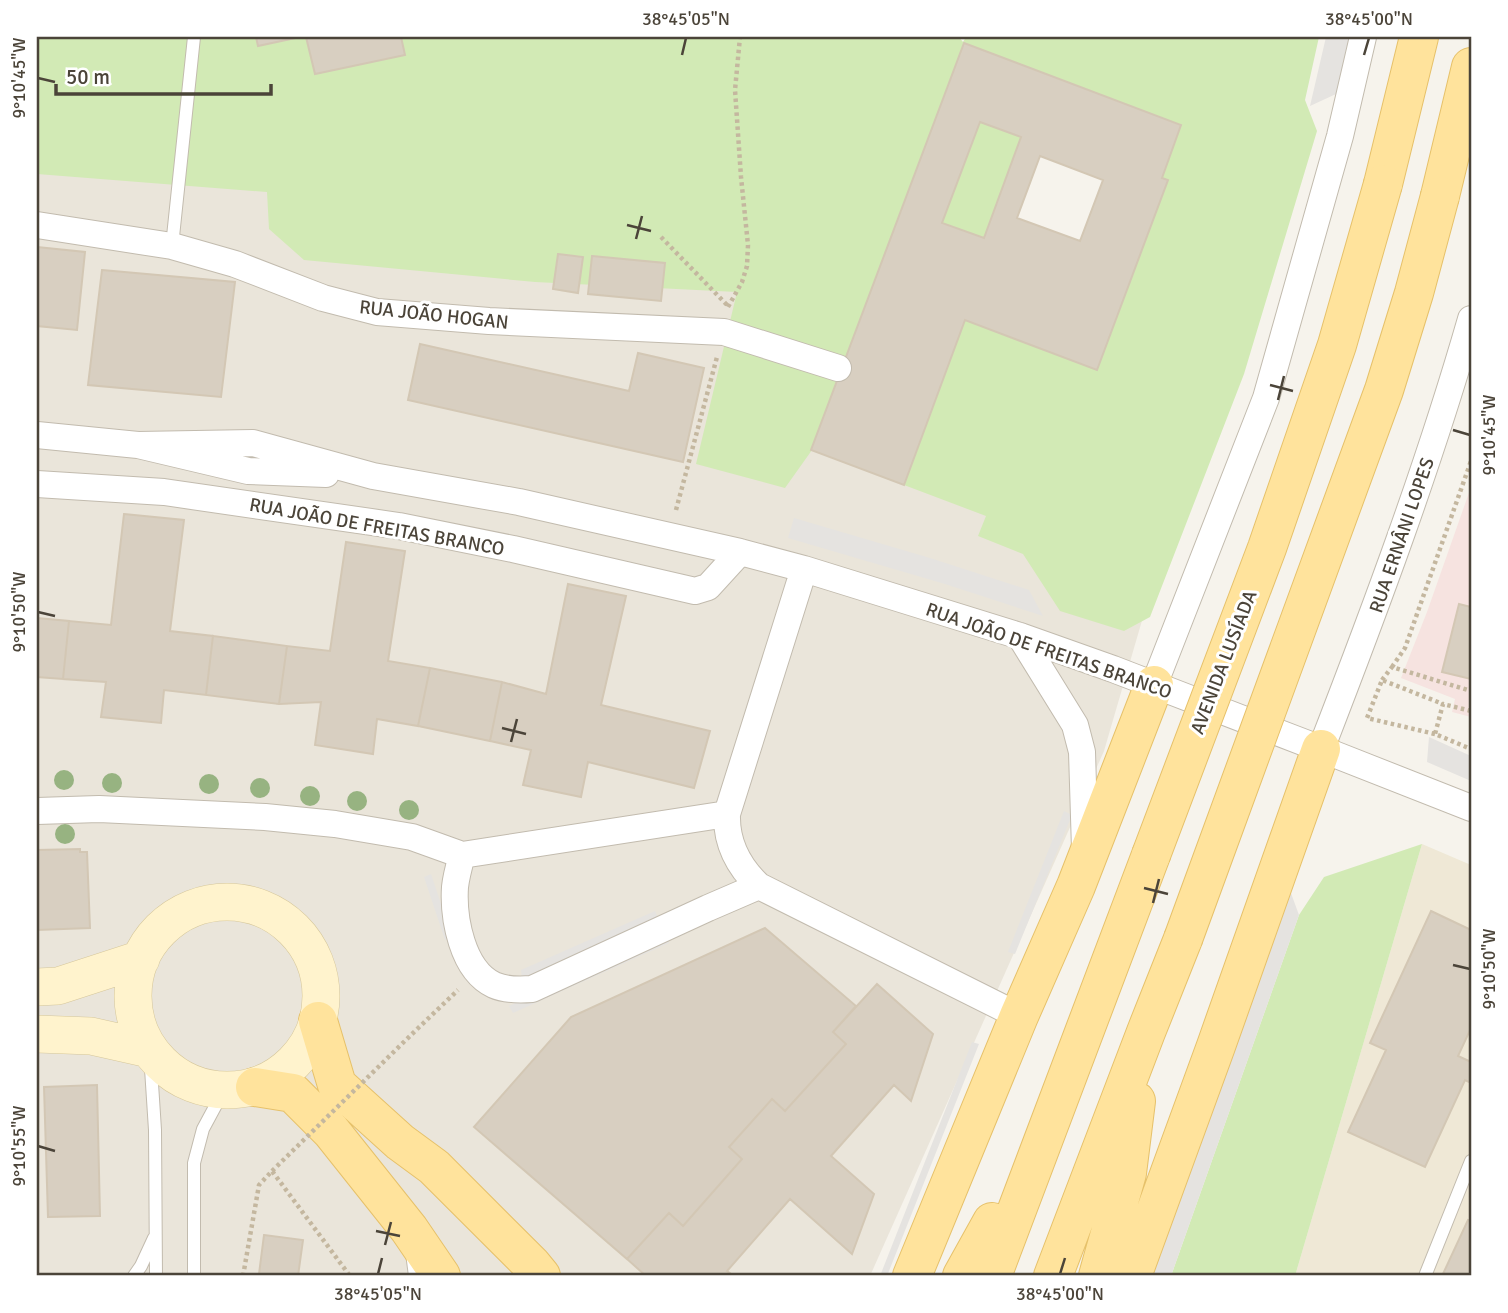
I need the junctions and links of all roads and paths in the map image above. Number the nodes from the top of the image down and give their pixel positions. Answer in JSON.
{"nodes":[{"id":1,"x":194,"y":37,"type":"edge"},
{"id":2,"x":740,"y":37,"type":"edge"},
{"id":3,"x":1363,"y":37,"type":"edge"},
{"id":4,"x":1419,"y":37,"type":"edge"},
{"id":5,"x":1471,"y":67,"type":"edge"},
{"id":6,"x":37,"y":225,"type":"edge"},
{"id":7,"x":661,"y":237,"type":"dead end"},
{"id":8,"x":172,"y":246,"type":"junction"},
{"id":9,"x":729,"y":306,"type":"junction"},
{"id":10,"x":1471,"y":319,"type":"edge"},
{"id":11,"x":724,"y":332,"type":"junction"},
{"id":12,"x":838,"y":368,"type":"dead end"},
{"id":13,"x":713,"y":371,"type":"dead end"},
{"id":14,"x":37,"y":435,"type":"edge"},
{"id":15,"x":1471,"y":461,"type":"edge"},
{"id":16,"x":684,"y":478,"type":"dead end"},
{"id":17,"x":37,"y":484,"type":"edge"},
{"id":18,"x":740,"y":552,"type":"junction"},
{"id":19,"x":804,"y":569,"type":"junction"},
{"id":20,"x":1020,"y":636,"type":"junction"},
{"id":21,"x":1392,"y":667,"type":"junction"},
{"id":22,"x":1382,"y":680,"type":"junction"},
{"id":23,"x":1154,"y":685,"type":"junction"},
{"id":24,"x":1471,"y":691,"type":"edge"},
{"id":25,"x":1443,"y":704,"type":"junction"},
{"id":26,"x":1471,"y":711,"type":"edge"},
{"id":27,"x":1435,"y":734,"type":"junction"},
{"id":28,"x":1321,"y":749,"type":"junction"},
{"id":29,"x":1471,"y":750,"type":"edge"},
{"id":30,"x":1471,"y":808,"type":"edge"},
{"id":31,"x":37,"y":811,"type":"edge"},
{"id":32,"x":727,"y":814,"type":"junction"},
{"id":33,"x":461,"y":855,"type":"junction"},
{"id":34,"x":1085,"y":863,"type":"junction"},
{"id":35,"x":759,"y":886,"type":"junction"},
{"id":36,"x":141,"y":959,"type":"junction"},
{"id":37,"x":477,"y":973,"type":"junction"},
{"id":38,"x":37,"y":987,"type":"edge"},
{"id":39,"x":1019,"y":1016,"type":"junction"},
{"id":40,"x":318,"y":1021,"type":"junction"},
{"id":41,"x":1146,"y":1032,"type":"junction"},
{"id":42,"x":41,"y":1038,"type":"edge"},
{"id":43,"x":149,"y":1049,"type":"junction"},
{"id":44,"x":239,"y":1088,"type":"junction"},
{"id":45,"x":1057,"y":1104,"type":"junction"},
{"id":46,"x":400,"y":1142,"type":"junction"},
{"id":47,"x":1471,"y":1161,"type":"edge"},
{"id":48,"x":272,"y":1171,"type":"junction"},
{"id":49,"x":409,"y":1229,"type":"junction"},
{"id":50,"x":156,"y":1235,"type":"junction"},
{"id":51,"x":135,"y":1276,"type":"edge"},
{"id":52,"x":156,"y":1276,"type":"edge"},
{"id":53,"x":194,"y":1276,"type":"edge"},
{"id":54,"x":243,"y":1276,"type":"edge"},
{"id":55,"x":350,"y":1276,"type":"edge"},
{"id":56,"x":415,"y":1276,"type":"edge"},
{"id":57,"x":441,"y":1276,"type":"edge"},
{"id":58,"x":459,"y":1276,"type":"edge"},
{"id":59,"x":508,"y":1276,"type":"edge"},
{"id":60,"x":541,"y":1276,"type":"edge"},
{"id":61,"x":912,"y":1276,"type":"edge"},
{"id":62,"x":962,"y":1276,"type":"edge"},
{"id":63,"x":992,"y":1276,"type":"edge"},
{"id":64,"x":1053,"y":1276,"type":"edge"},
{"id":65,"x":1098,"y":1276,"type":"edge"},
{"id":66,"x":1132,"y":1276,"type":"edge"},
{"id":67,"x":1425,"y":1276,"type":"edge"}],
"edges":[{"from":1,"to":8,"type":"lane"},
{"from":2,"to":9,"type":"path"},
{"from":3,"to":23,"type":"street"},
{"from":4,"to":45,"type":"main road","name":"AVENIDA LUSÍADA","bridge":true},
{"from":5,"to":41,"type":"main road","bridge":true},
{"from":6,"to":8,"type":"street","name":"RUA JOÃO HOGAN"},
{"from":7,"to":9,"type":"path"},
{"from":8,"to":11,"type":"street","name":"RUA JOÃO HOGAN"},
{"from":9,"to":11,"type":"path"},
{"from":10,"to":28,"type":"street","name":"RUA ERNÂNI LOPES"},
{"from":11,"to":12,"type":"street","name":"RUA JOÃO HOGAN"},
{"from":13,"to":16,"type":"path"},
{"from":14,"to":18,"type":"street","name":"RUA JOÃO DE FREITAS BRANCO"},
{"from":15,"to":21,"type":"path"},
{"from":17,"to":18,"type":"street","name":"RUA JOÃO DE FREITAS BRANCO"},
{"from":18,"to":19,"type":"street","name":"RUA JOÃO DE FREITAS BRANCO"},
{"from":19,"to":20,"type":"street","name":"RUA JOÃO DE FREITAS BRANCO"},
{"from":19,"to":32,"type":"street"},
{"from":20,"to":23,"type":"street","name":"RUA JOÃO DE FREITAS BRANCO"},
{"from":20,"to":34,"type":"street"},
{"from":21,"to":22,"type":"path"},
{"from":21,"to":24,"type":"path"},
{"from":22,"to":25,"type":"path"},
{"from":22,"to":27,"type":"path"},
{"from":23,"to":28,"type":"street","name":"RUA JOÃO DE FREITAS BRANCO"},
{"from":23,"to":34,"type":"main road"},
{"from":25,"to":26,"type":"path"},
{"from":25,"to":27,"type":"path"},
{"from":27,"to":29,"type":"path"},
{"from":28,"to":30,"type":"street","name":"RUA JOÃO DE FREITAS BRANCO"},
{"from":28,"to":66,"type":"main road"},
{"from":31,"to":33,"type":"street"},
{"from":32,"to":33,"type":"street"},
{"from":32,"to":35,"type":"street"},
{"from":33,"to":37,"type":"street"},
{"from":34,"to":39,"type":"main road"},
{"from":35,"to":37,"type":"street"},
{"from":35,"to":39,"type":"street"},
{"from":36,"to":38,"type":"main road"},
{"from":36,"to":40,"type":"main road"},
{"from":36,"to":43,"type":"main road"},
{"from":37,"to":48,"type":"path","bridge":true},
{"from":39,"to":61,"type":"main road"},
{"from":40,"to":44,"type":"main road"},
{"from":40,"to":46,"type":"main road"},
{"from":41,"to":64,"type":"main road"},
{"from":41,"to":65,"type":"main road"},
{"from":42,"to":43,"type":"main road"},
{"from":43,"to":44,"type":"main road"},
{"from":43,"to":50,"type":"lane"},
{"from":44,"to":49,"type":"main road"},
{"from":44,"to":53,"type":"lane"},
{"from":45,"to":62,"type":"main road"},
{"from":45,"to":63,"type":"main road","name":"AVENIDA LUSÍADA"},
{"from":46,"to":59,"type":"main road"},
{"from":46,"to":60,"type":"main road"},
{"from":47,"to":67,"type":"lane"},
{"from":48,"to":54,"type":"path"},
{"from":48,"to":55,"type":"path"},
{"from":49,"to":56,"type":"lane"},
{"from":49,"to":57,"type":"main road"},
{"from":49,"to":58,"type":"main road"},
{"from":50,"to":51,"type":"lane"},
{"from":50,"to":52,"type":"lane"}]}
